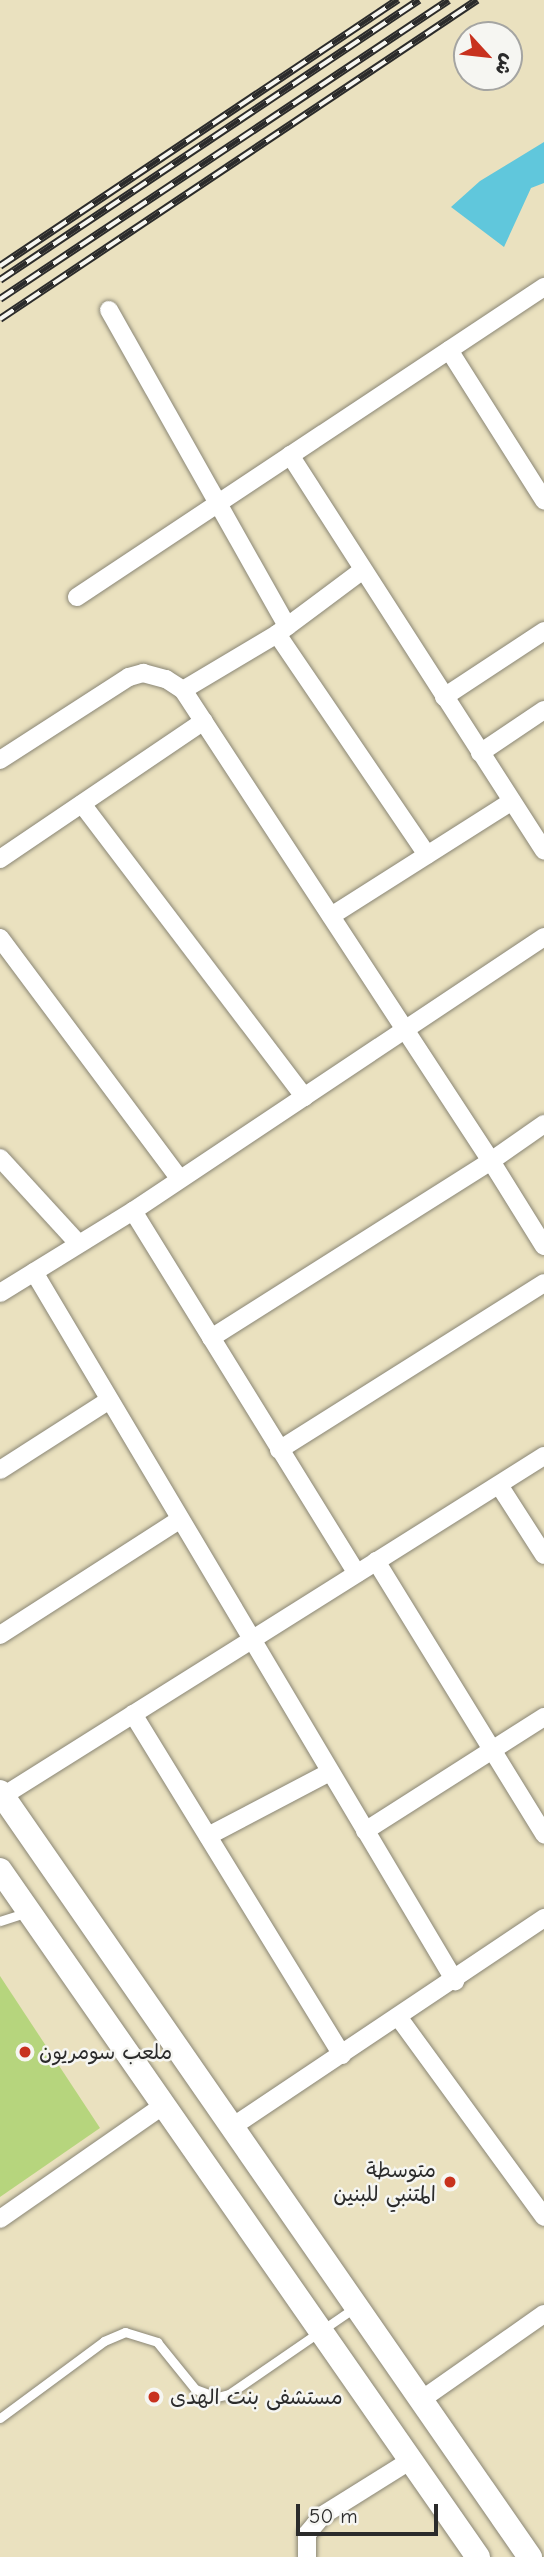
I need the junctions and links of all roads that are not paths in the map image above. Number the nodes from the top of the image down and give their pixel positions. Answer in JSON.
{"nodes":[{"id":1,"x":544,"y":286,"type":"edge"},
{"id":2,"x":109,"y":310,"type":"dead end"},
{"id":3,"x":449,"y":350,"type":"junction"},
{"id":4,"x":290,"y":456,"type":"junction"},
{"id":5,"x":544,"y":499,"type":"edge"},
{"id":6,"x":220,"y":502,"type":"junction"},
{"id":7,"x":363,"y":570,"type":"junction"},
{"id":8,"x":77,"y":597,"type":"dead end"},
{"id":9,"x":282,"y":630,"type":"junction"},
{"id":10,"x":544,"y":631,"type":"edge"},
{"id":11,"x":183,"y":690,"type":"junction"},
{"id":12,"x":444,"y":697,"type":"junction"},
{"id":13,"x":544,"y":710,"type":"edge"},
{"id":14,"x":204,"y":721,"type":"junction"},
{"id":15,"x":480,"y":753,"type":"junction"},
{"id":16,"x":0,"y":760,"type":"edge"},
{"id":17,"x":512,"y":801,"type":"junction"},
{"id":18,"x":82,"y":804,"type":"junction"},
{"id":19,"x":544,"y":850,"type":"edge"},
{"id":20,"x":427,"y":855,"type":"junction"},
{"id":21,"x":0,"y":859,"type":"edge"},
{"id":22,"x":331,"y":916,"type":"junction"},
{"id":23,"x":544,"y":937,"type":"edge"},
{"id":24,"x":0,"y":938,"type":"edge"},
{"id":25,"x":406,"y":1031,"type":"junction"},
{"id":26,"x":304,"y":1097,"type":"junction"},
{"id":27,"x":544,"y":1124,"type":"edge"},
{"id":28,"x":0,"y":1158,"type":"edge"},
{"id":29,"x":491,"y":1161,"type":"junction"},
{"id":30,"x":179,"y":1178,"type":"junction"},
{"id":31,"x":133,"y":1211,"type":"junction"},
{"id":32,"x":78,"y":1243,"type":"junction"},
{"id":33,"x":544,"y":1246,"type":"edge"},
{"id":34,"x":34,"y":1272,"type":"junction"},
{"id":35,"x":544,"y":1283,"type":"edge"},
{"id":36,"x":0,"y":1293,"type":"edge"},
{"id":37,"x":211,"y":1338,"type":"junction"},
{"id":38,"x":108,"y":1401,"type":"junction"},
{"id":39,"x":279,"y":1450,"type":"junction"},
{"id":40,"x":544,"y":1456,"type":"edge"},
{"id":41,"x":0,"y":1470,"type":"edge"},
{"id":42,"x":499,"y":1485,"type":"junction"},
{"id":43,"x":179,"y":1520,"type":"junction"},
{"id":44,"x":544,"y":1555,"type":"edge"},
{"id":45,"x":376,"y":1561,"type":"junction"},
{"id":46,"x":357,"y":1573,"type":"junction"},
{"id":47,"x":0,"y":1635,"type":"edge"},
{"id":48,"x":251,"y":1640,"type":"junction"},
{"id":49,"x":133,"y":1714,"type":"junction"},
{"id":50,"x":544,"y":1717,"type":"edge"},
{"id":51,"x":492,"y":1752,"type":"junction"},
{"id":52,"x":330,"y":1772,"type":"junction"},
{"id":53,"x":2,"y":1794,"type":"edge"},
{"id":54,"x":365,"y":1831,"type":"junction"},
{"id":55,"x":544,"y":1834,"type":"edge"},
{"id":56,"x":208,"y":1836,"type":"junction"},
{"id":57,"x":0,"y":1870,"type":"edge"},
{"id":58,"x":29,"y":1911,"type":"junction"},
{"id":59,"x":544,"y":1918,"type":"edge"},
{"id":60,"x":0,"y":1921,"type":"edge"},
{"id":61,"x":455,"y":1981,"type":"junction"},
{"id":62,"x":399,"y":2018,"type":"junction"},
{"id":63,"x":342,"y":2055,"type":"junction"},
{"id":64,"x":164,"y":2105,"type":"junction"},
{"id":65,"x":232,"y":2127,"type":"junction"},
{"id":66,"x":544,"y":2217,"type":"edge"},
{"id":67,"x":0,"y":2219,"type":"edge"},
{"id":68,"x":356,"y":2306,"type":"junction"},
{"id":69,"x":544,"y":2314,"type":"edge"},
{"id":70,"x":320,"y":2330,"type":"junction"},
{"id":71,"x":421,"y":2400,"type":"junction"},
{"id":72,"x":0,"y":2418,"type":"edge"},
{"id":73,"x":411,"y":2460,"type":"junction"},
{"id":74,"x":307,"y":2557,"type":"edge"},
{"id":75,"x":478,"y":2557,"type":"edge"},
{"id":76,"x":530,"y":2557,"type":"edge"}],
"edges":[{"from":1,"to":3,"type":"street"},
{"from":2,"to":6,"type":"street"},
{"from":3,"to":4,"type":"street"},
{"from":3,"to":5,"type":"street"},
{"from":4,"to":6,"type":"street"},
{"from":4,"to":7,"type":"street"},
{"from":6,"to":8,"type":"street"},
{"from":6,"to":9,"type":"street"},
{"from":7,"to":9,"type":"street"},
{"from":7,"to":12,"type":"street"},
{"from":9,"to":11,"type":"street"},
{"from":9,"to":20,"type":"street"},
{"from":10,"to":12,"type":"street"},
{"from":11,"to":14,"type":"street"},
{"from":11,"to":16,"type":"street"},
{"from":12,"to":15,"type":"street"},
{"from":13,"to":15,"type":"street"},
{"from":14,"to":18,"type":"street"},
{"from":14,"to":22,"type":"street"},
{"from":15,"to":17,"type":"street"},
{"from":17,"to":19,"type":"street"},
{"from":17,"to":20,"type":"street"},
{"from":18,"to":21,"type":"street"},
{"from":18,"to":26,"type":"street"},
{"from":20,"to":22,"type":"street"},
{"from":22,"to":25,"type":"street"},
{"from":23,"to":25,"type":"street"},
{"from":24,"to":30,"type":"street"},
{"from":25,"to":26,"type":"street"},
{"from":25,"to":29,"type":"street"},
{"from":26,"to":30,"type":"street"},
{"from":27,"to":29,"type":"street"},
{"from":28,"to":32,"type":"street"},
{"from":29,"to":33,"type":"street"},
{"from":29,"to":37,"type":"street"},
{"from":30,"to":31,"type":"street"},
{"from":31,"to":32,"type":"street"},
{"from":31,"to":37,"type":"street"},
{"from":32,"to":34,"type":"street"},
{"from":34,"to":36,"type":"street"},
{"from":34,"to":38,"type":"street"},
{"from":35,"to":39,"type":"street"},
{"from":37,"to":39,"type":"street"},
{"from":38,"to":41,"type":"street"},
{"from":38,"to":43,"type":"street"},
{"from":39,"to":46,"type":"street"},
{"from":40,"to":42,"type":"street"},
{"from":42,"to":44,"type":"street"},
{"from":42,"to":45,"type":"street"},
{"from":43,"to":47,"type":"street"},
{"from":43,"to":48,"type":"street"},
{"from":45,"to":46,"type":"street"},
{"from":45,"to":51,"type":"street"},
{"from":46,"to":48,"type":"street"},
{"from":48,"to":49,"type":"street"},
{"from":48,"to":52,"type":"street"},
{"from":49,"to":53,"type":"street"},
{"from":49,"to":56,"type":"street"},
{"from":50,"to":51,"type":"street"},
{"from":51,"to":54,"type":"street"},
{"from":51,"to":55,"type":"street"},
{"from":52,"to":54,"type":"street"},
{"from":52,"to":56,"type":"street"},
{"from":53,"to":65,"type":"street"},
{"from":54,"to":61,"type":"street"},
{"from":56,"to":63,"type":"street"},
{"from":57,"to":58,"type":"street"},
{"from":58,"to":60,"type":"lane"},
{"from":58,"to":64,"type":"street"},
{"from":59,"to":61,"type":"street"},
{"from":61,"to":62,"type":"street"},
{"from":62,"to":63,"type":"street"},
{"from":62,"to":66,"type":"street"},
{"from":63,"to":65,"type":"street"},
{"from":64,"to":67,"type":"street"},
{"from":64,"to":70,"type":"street"},
{"from":65,"to":68,"type":"street"},
{"from":68,"to":70,"type":"lane"},
{"from":68,"to":71,"type":"street"},
{"from":69,"to":71,"type":"street"},
{"from":70,"to":72,"type":"lane"},
{"from":70,"to":73,"type":"street"},
{"from":71,"to":76,"type":"street"},
{"from":73,"to":74,"type":"street"},
{"from":73,"to":75,"type":"street"}]}
